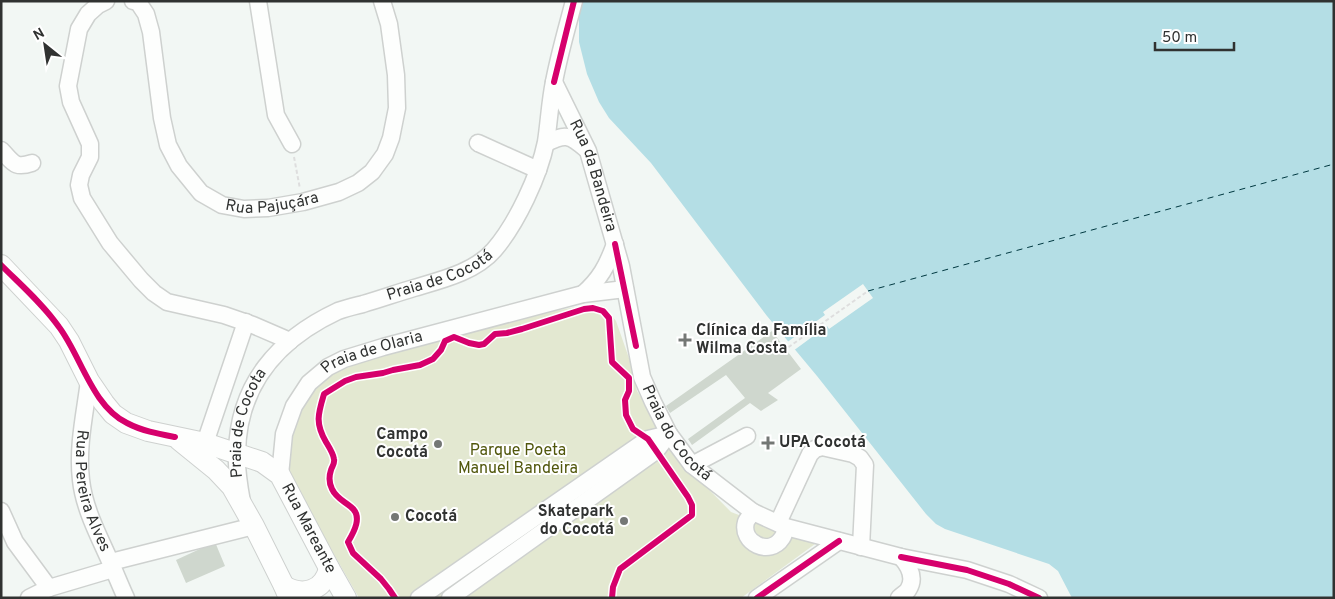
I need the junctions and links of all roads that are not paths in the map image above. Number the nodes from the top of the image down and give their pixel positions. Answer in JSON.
{"nodes":[{"id":1,"x":106,"y":1,"type":"edge"},
{"id":2,"x":133,"y":1,"type":"edge"},
{"id":3,"x":258,"y":1,"type":"edge"},
{"id":4,"x":382,"y":1,"type":"edge"},
{"id":5,"x":574,"y":1,"type":"edge"},
{"id":6,"x":557,"y":102,"type":"junction"},
{"id":7,"x":478,"y":143,"type":"dead end"},
{"id":8,"x":546,"y":143,"type":"junction"},
{"id":9,"x":292,"y":144,"type":"dead end"},
{"id":10,"x":1,"y":150,"type":"edge"},
{"id":11,"x":588,"y":151,"type":"junction"},
{"id":12,"x":32,"y":163,"type":"dead end"},
{"id":13,"x":538,"y":170,"type":"junction"},
{"id":14,"x":615,"y":244,"type":"junction"},
{"id":15,"x":1,"y":265,"type":"edge"},
{"id":16,"x":625,"y":289,"type":"junction"},
{"id":17,"x":583,"y":294,"type":"junction"},
{"id":18,"x":246,"y":322,"type":"junction"},
{"id":19,"x":284,"y":346,"type":"junction"},
{"id":20,"x":89,"y":381,"type":"junction"},
{"id":21,"x":669,"y":434,"type":"junction"},
{"id":22,"x":747,"y":436,"type":"dead end"},
{"id":23,"x":175,"y":437,"type":"junction"},
{"id":24,"x":205,"y":443,"type":"junction"},
{"id":25,"x":237,"y":453,"type":"junction"},
{"id":26,"x":692,"y":465,"type":"junction"},
{"id":27,"x":280,"y":475,"type":"junction"},
{"id":28,"x":242,"y":503,"type":"junction"},
{"id":29,"x":1,"y":511,"type":"edge"},
{"id":30,"x":753,"y":512,"type":"junction"},
{"id":31,"x":782,"y":525,"type":"junction"},
{"id":32,"x":254,"y":526,"type":"junction"},
{"id":33,"x":839,"y":541,"type":"junction"},
{"id":34,"x":861,"y":547,"type":"junction"},
{"id":35,"x":901,"y":557,"type":"junction"},
{"id":36,"x":112,"y":566,"type":"junction"},
{"id":37,"x":329,"y":568,"type":"junction"},
{"id":38,"x":49,"y":588,"type":"junction"},
{"id":39,"x":286,"y":592,"type":"edge"},
{"id":40,"x":1033,"y":595,"type":"edge"},
{"id":41,"x":29,"y":598,"type":"edge"},
{"id":42,"x":126,"y":598,"type":"edge"},
{"id":43,"x":346,"y":598,"type":"edge"},
{"id":44,"x":419,"y":598,"type":"edge"},
{"id":45,"x":450,"y":598,"type":"edge"},
{"id":46,"x":757,"y":598,"type":"edge"},
{"id":47,"x":899,"y":598,"type":"edge"}],
"edges":[{"from":1,"to":18,"type":"street"},
{"from":2,"to":4,"type":"street","name":"Rua Pajuçára"},
{"from":3,"to":9,"type":"street"},
{"from":5,"to":6,"type":"street","name":"Rua da Bandeira"},
{"from":6,"to":8,"type":"street"},
{"from":6,"to":11,"type":"street","name":"Rua da Bandeira"},
{"from":7,"to":13,"type":"street"},
{"from":8,"to":11,"type":"street"},
{"from":8,"to":13,"type":"street","name":"Praia de Cocotá"},
{"from":10,"to":12,"type":"street"},
{"from":11,"to":14,"type":"street","name":"Rua da Bandeira"},
{"from":13,"to":19,"type":"street","name":"Praia de Cocotá"},
{"from":14,"to":16,"type":"street","name":"Praia do Cocotá"},
{"from":14,"to":17,"type":"street","name":"Rua da Bandeira"},
{"from":15,"to":20,"type":"main road","name":"Rua Mareante"},
{"from":16,"to":17,"type":"street","name":"Praia de Olaria"},
{"from":16,"to":21,"type":"street","name":"Praia do Cocotá"},
{"from":17,"to":27,"type":"street","name":"Praia de Olaria"},
{"from":18,"to":19,"type":"street"},
{"from":18,"to":24,"type":"street"},
{"from":19,"to":25,"type":"street","name":"Praia de Cocota"},
{"from":20,"to":23,"type":"main road","name":"Rua Mareante"},
{"from":20,"to":36,"type":"street","name":"Rua Pereira Alves"},
{"from":21,"to":26,"type":"street","name":"Praia do Cocotá"},
{"from":21,"to":44,"type":"street"},
{"from":21,"to":45,"type":"street"},
{"from":22,"to":26,"type":"street"},
{"from":23,"to":24,"type":"main road","name":"Rua Mareante"},
{"from":23,"to":28,"type":"main road"},
{"from":24,"to":25,"type":"main road","name":"Rua Mareante"},
{"from":25,"to":27,"type":"main road","name":"Rua Mareante"},
{"from":25,"to":28,"type":"street","name":"Praia de Cocota"},
{"from":26,"to":30,"type":"street","name":"Praia do Cocotá"},
{"from":27,"to":37,"type":"main road","name":"Rua Mareante"},
{"from":28,"to":32,"type":"main road"},
{"from":29,"to":38,"type":"street"},
{"from":30,"to":31,"type":"street","name":"Praia do Cocotá"},
{"from":30,"to":31,"type":"street"},
{"from":31,"to":33,"type":"street","name":"Praia do Cocotá"},
{"from":31,"to":34,"type":"street"},
{"from":32,"to":36,"type":"street"},
{"from":32,"to":39,"type":"main road"},
{"from":33,"to":34,"type":"street","name":"Praia do Cocotá"},
{"from":33,"to":46,"type":"street"},
{"from":34,"to":35,"type":"street","name":"Praia do Cocotá"},
{"from":35,"to":40,"type":"street","name":"Praia do Cocotá"},
{"from":35,"to":47,"type":"street"},
{"from":36,"to":38,"type":"street"},
{"from":36,"to":42,"type":"street","name":"Rua Pereira Alves"},
{"from":37,"to":39,"type":"main road"},
{"from":37,"to":43,"type":"main road","name":"Rua Mareante"},
{"from":38,"to":41,"type":"street"}]}
